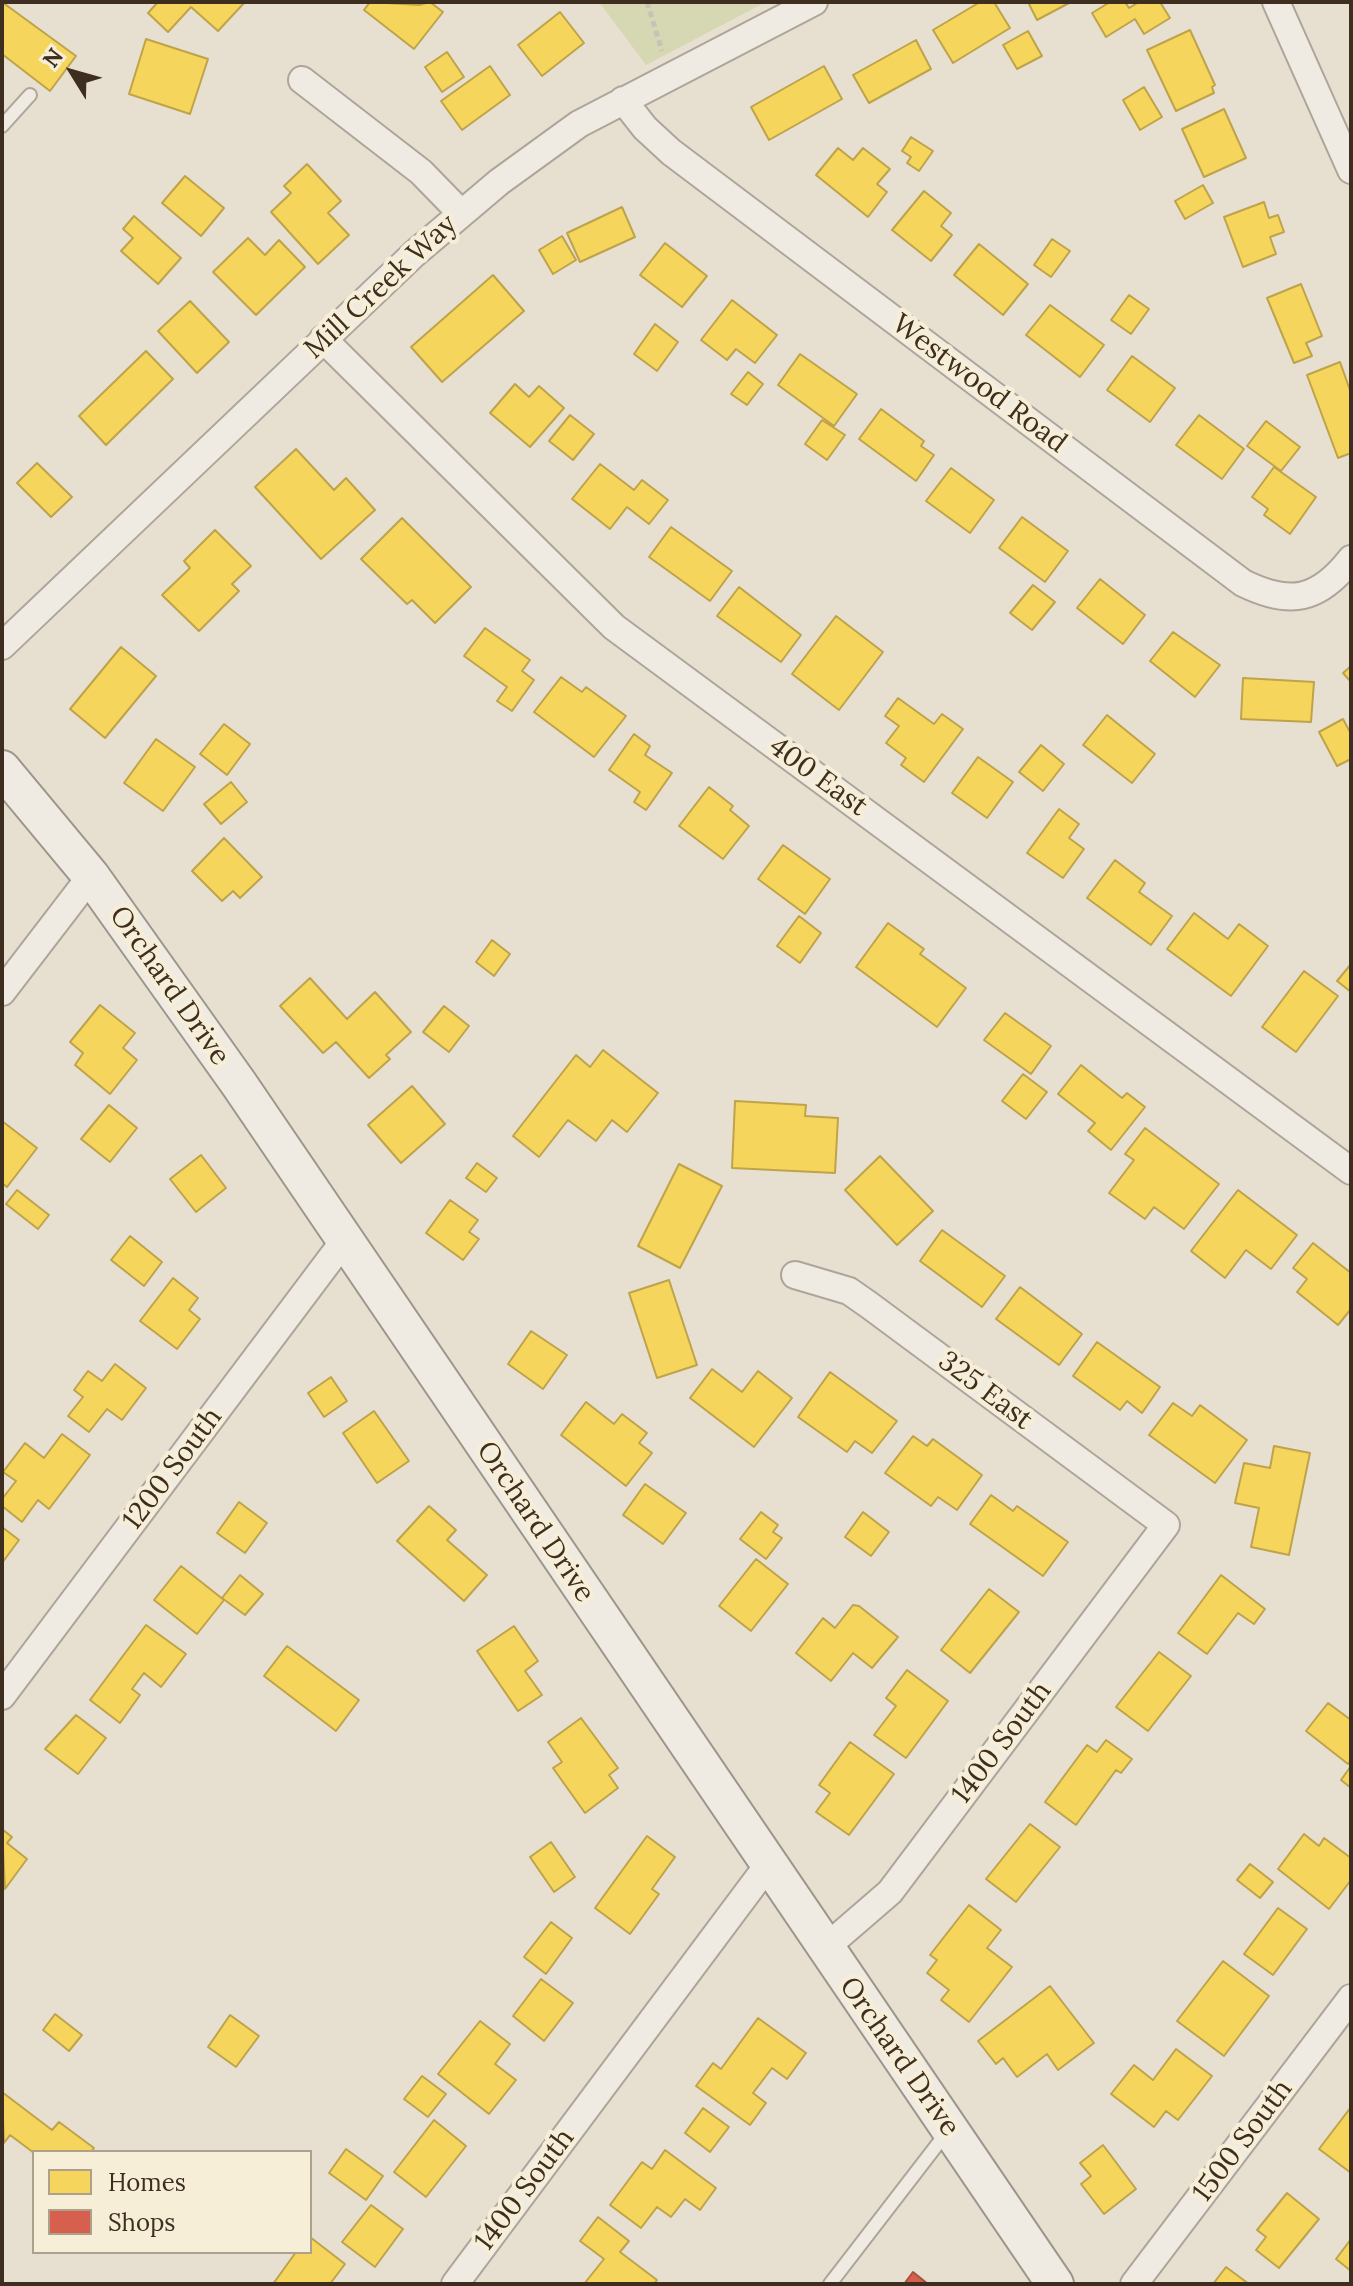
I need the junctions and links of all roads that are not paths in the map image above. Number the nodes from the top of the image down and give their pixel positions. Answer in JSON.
{"nodes":[{"id":1,"x":814,"y":2,"type":"edge"},
{"id":2,"x":1276,"y":2,"type":"edge"},
{"id":3,"x":302,"y":80,"type":"dead end"},
{"id":4,"x":30,"y":95,"type":"dead end"},
{"id":5,"x":623,"y":100,"type":"junction"},
{"id":6,"x":2,"y":126,"type":"edge"},
{"id":7,"x":1351,"y":170,"type":"edge"},
{"id":8,"x":461,"y":213,"type":"junction"},
{"id":9,"x":323,"y":339,"type":"junction"},
{"id":10,"x":1351,"y":559,"type":"edge"},
{"id":11,"x":2,"y":646,"type":"edge"},
{"id":12,"x":2,"y":769,"type":"edge"},
{"id":13,"x":91,"y":876,"type":"junction"},
{"id":14,"x":2,"y":992,"type":"edge"},
{"id":15,"x":1351,"y":1171,"type":"edge"},
{"id":16,"x":344,"y":1241,"type":"junction"},
{"id":17,"x":795,"y":1275,"type":"dead end"},
{"id":18,"x":1166,"y":1525,"type":"joint"},
{"id":19,"x":2,"y":1696,"type":"edge"},
{"id":20,"x":768,"y":1865,"type":"junction"},
{"id":21,"x":824,"y":1949,"type":"junction"},
{"id":22,"x":1351,"y":1998,"type":"edge"},
{"id":23,"x":949,"y":2130,"type":"junction"},
{"id":24,"x":455,"y":2284,"type":"edge"},
{"id":25,"x":830,"y":2284,"type":"edge"},
{"id":26,"x":1055,"y":2284,"type":"edge"},
{"id":27,"x":1134,"y":2284,"type":"edge"}],
"edges":[{"from":1,"to":5,"type":"street","name":"Mill Creek Way"},
{"from":2,"to":7,"type":"street"},
{"from":3,"to":8,"type":"street"},
{"from":4,"to":6,"type":"lane"},
{"from":5,"to":8,"type":"street","name":"Mill Creek Way"},
{"from":5,"to":10,"type":"street","name":"Westwood Road"},
{"from":8,"to":9,"type":"street","name":"Mill Creek Way"},
{"from":9,"to":11,"type":"street","name":"Mill Creek Way"},
{"from":9,"to":15,"type":"street","name":"400 East"},
{"from":12,"to":13,"type":"main road","name":"Orchard Drive"},
{"from":13,"to":14,"type":"street"},
{"from":13,"to":16,"type":"main road","name":"Orchard Drive"},
{"from":16,"to":19,"type":"street","name":"1200 South"},
{"from":16,"to":20,"type":"main road","name":"Orchard Drive"},
{"from":17,"to":18,"type":"street","name":"325 East"},
{"from":18,"to":21,"type":"street","name":"1400 South"},
{"from":20,"to":21,"type":"main road","name":"Orchard Drive"},
{"from":20,"to":24,"type":"street","name":"1400 South"},
{"from":21,"to":23,"type":"main road","name":"Orchard Drive"},
{"from":22,"to":27,"type":"street","name":"1500 South"},
{"from":23,"to":25,"type":"lane"},
{"from":23,"to":26,"type":"main road","name":"Orchard Drive"}]}
